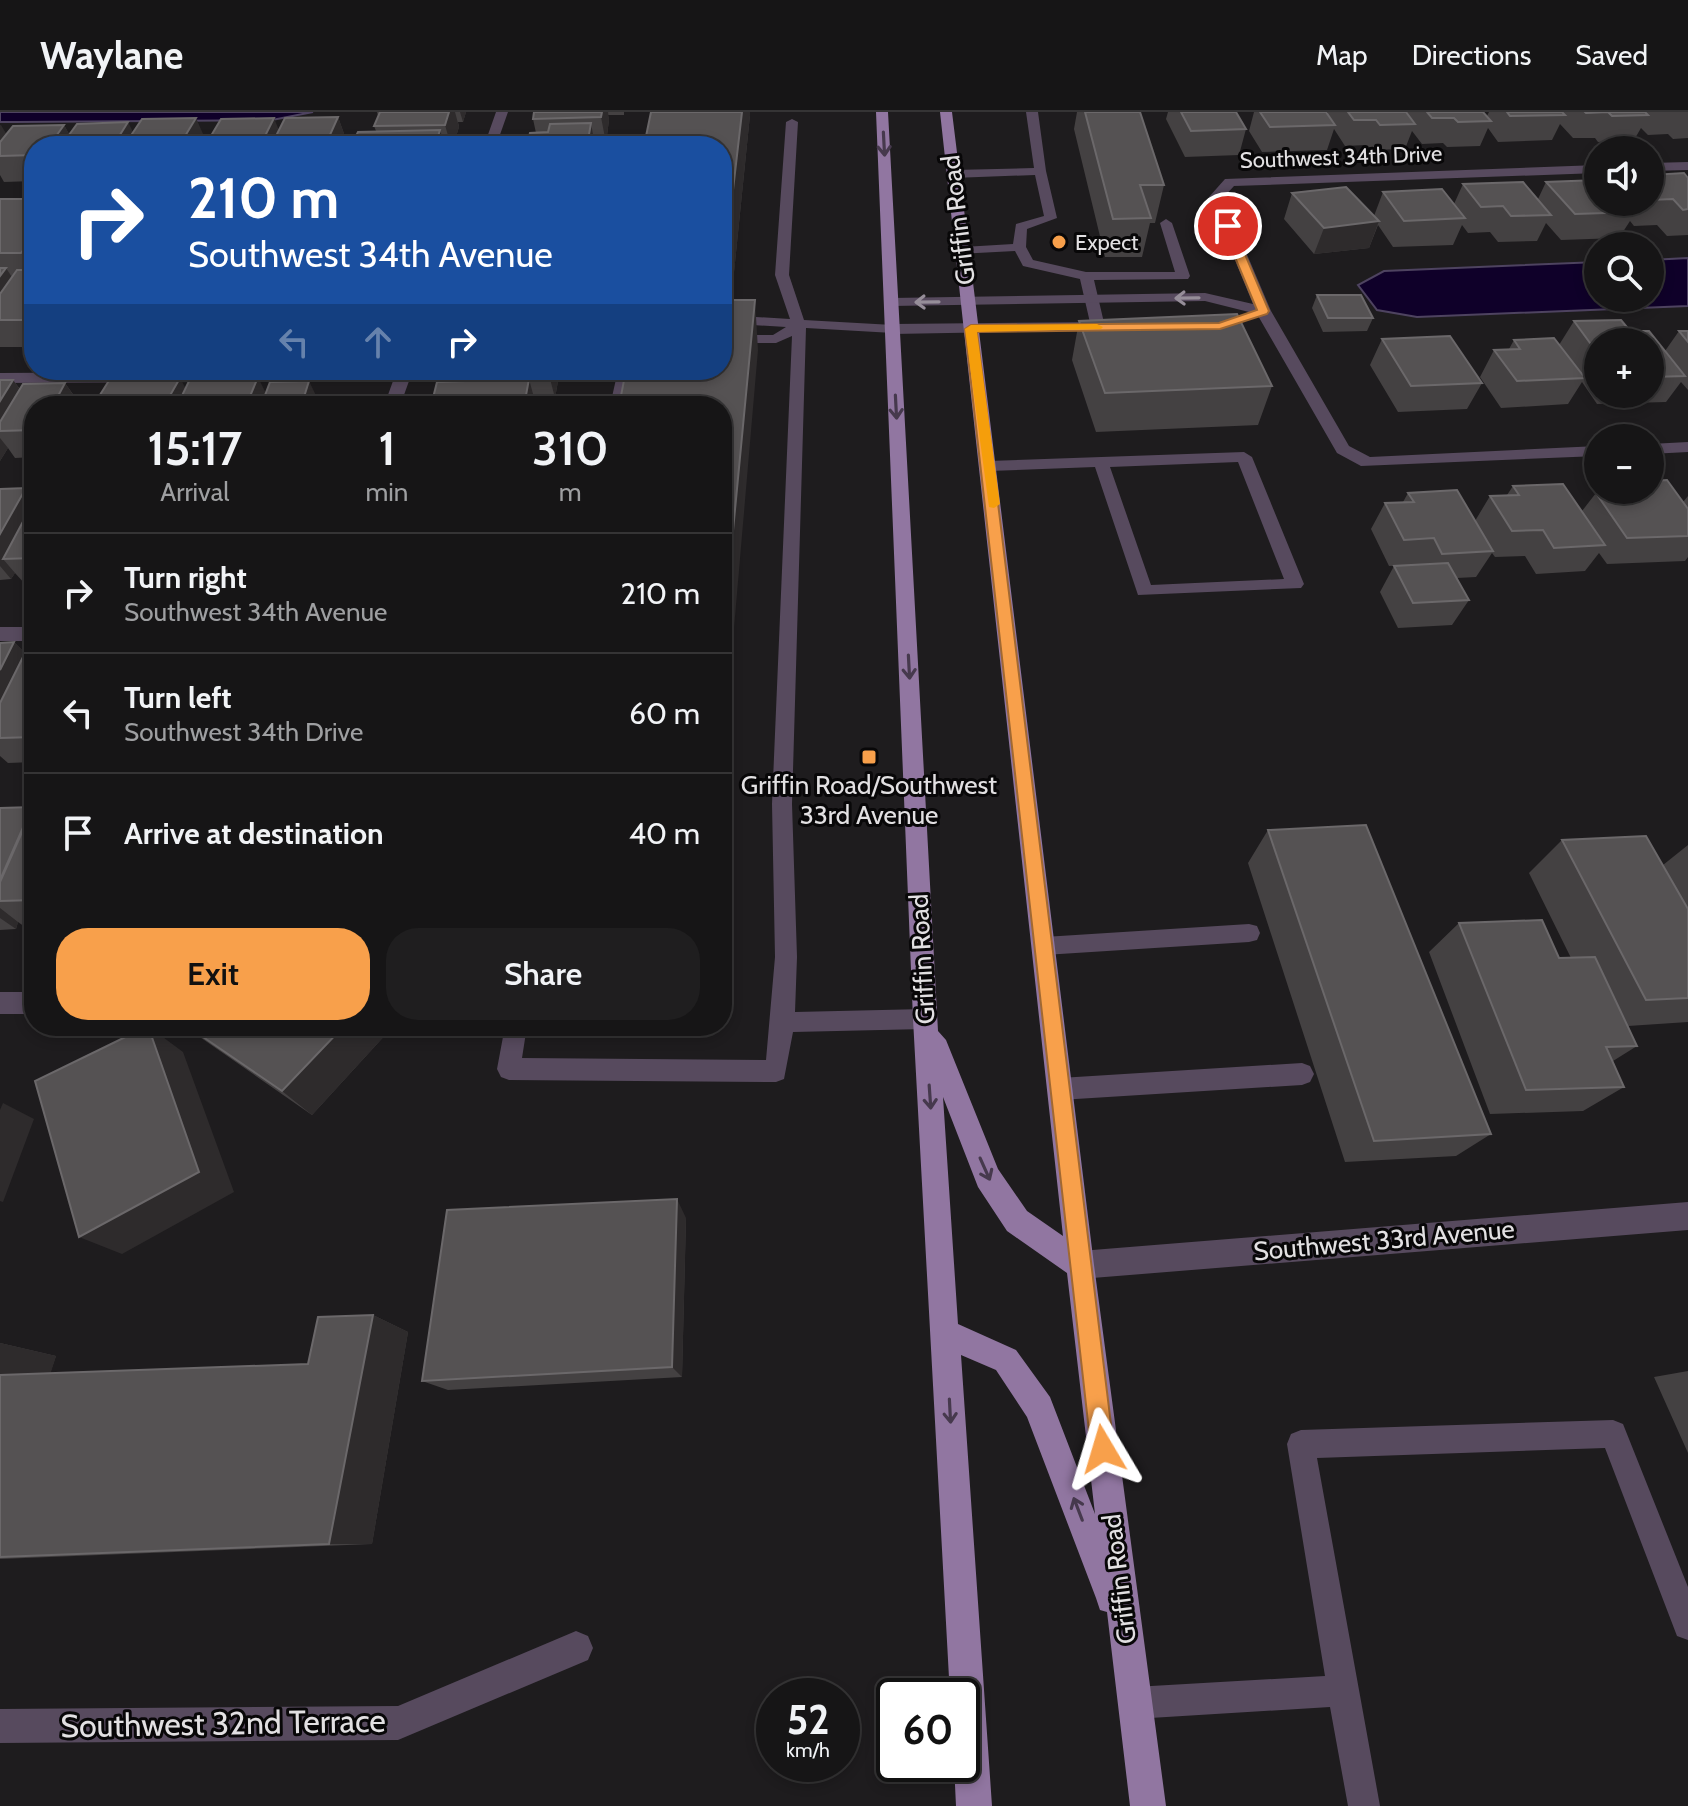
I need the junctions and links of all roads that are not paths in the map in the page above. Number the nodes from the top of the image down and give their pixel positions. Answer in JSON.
{"nodes":[{"id":1,"x":502,"y":112,"type":"edge"},
{"id":2,"x":882,"y":112,"type":"edge"},
{"id":3,"x":946,"y":112,"type":"edge"},
{"id":4,"x":1032,"y":112,"type":"edge"},
{"id":5,"x":792,"y":122,"type":"dead end"},
{"id":6,"x":494,"y":136,"type":"edge"},
{"id":7,"x":1688,"y":166,"type":"edge"},
{"id":8,"x":1664,"y":167,"type":"edge"},
{"id":9,"x":1584,"y":169,"type":"edge"},
{"id":10,"x":1040,"y":171,"type":"junction"},
{"id":11,"x":953,"y":174,"type":"junction"},
{"id":12,"x":1166,"y":223,"type":"dead end"},
{"id":13,"x":1019,"y":247,"type":"junction"},
{"id":14,"x":963,"y":251,"type":"junction"},
{"id":15,"x":1086,"y":276,"type":"junction"},
{"id":16,"x":1091,"y":300,"type":"junction"},
{"id":17,"x":968,"y":301,"type":"junction"},
{"id":18,"x":891,"y":302,"type":"junction"},
{"id":19,"x":1263,"y":311,"type":"junction"},
{"id":20,"x":732,"y":320,"type":"edge"},
{"id":21,"x":1234,"y":321,"type":"edge"},
{"id":22,"x":799,"y":325,"type":"junction"},
{"id":23,"x":1098,"y":327,"type":"junction"},
{"id":24,"x":1129,"y":327,"type":"edge"},
{"id":25,"x":893,"y":329,"type":"junction"},
{"id":26,"x":971,"y":329,"type":"junction"},
{"id":27,"x":732,"y":339,"type":"edge"},
{"id":28,"x":0,"y":378,"type":"edge"},
{"id":29,"x":24,"y":378,"type":"edge"},
{"id":30,"x":1688,"y":447,"type":"edge"},
{"id":31,"x":1664,"y":448,"type":"edge"},
{"id":32,"x":1584,"y":452,"type":"edge"},
{"id":33,"x":1101,"y":462,"type":"junction"},
{"id":34,"x":989,"y":466,"type":"junction"},
{"id":35,"x":0,"y":634,"type":"edge"},
{"id":36,"x":24,"y":634,"type":"edge"},
{"id":37,"x":1249,"y":933,"type":"dead end"},
{"id":38,"x":1044,"y":946,"type":"junction"},
{"id":39,"x":0,"y":1003,"type":"edge"},
{"id":40,"x":24,"y":1003,"type":"edge"},
{"id":41,"x":925,"y":1019,"type":"junction"},
{"id":42,"x":783,"y":1022,"type":"junction"},
{"id":43,"x":514,"y":1036,"type":"edge"},
{"id":44,"x":1302,"y":1074,"type":"dead end"},
{"id":45,"x":1060,"y":1089,"type":"junction"},
{"id":46,"x":1688,"y":1216,"type":"edge"},
{"id":47,"x":1080,"y":1265,"type":"junction"},
{"id":48,"x":946,"y":1333,"type":"junction"},
{"id":49,"x":1688,"y":1625,"type":"edge"},
{"id":50,"x":1125,"y":1634,"type":"junction"},
{"id":51,"x":576,"y":1648,"type":"dead end"},
{"id":52,"x":1343,"y":1691,"type":"junction"},
{"id":53,"x":1134,"y":1703,"type":"junction"},
{"id":54,"x":0,"y":1726,"type":"edge"},
{"id":55,"x":974,"y":1806,"type":"edge"},
{"id":56,"x":1148,"y":1806,"type":"edge"},
{"id":57,"x":1364,"y":1806,"type":"edge"}],
"edges":[{"from":1,"to":6,"type":"street"},
{"from":2,"to":18,"type":"main road","name":"Griffin Road","one_way":true},
{"from":3,"to":11,"type":"main road","name":"Griffin Road"},
{"from":4,"to":10,"type":"lane"},
{"from":5,"to":22,"type":"lane"},
{"from":7,"to":8,"type":"street"},
{"from":9,"to":19,"type":"street","name":"Southwest 34th Drive"},
{"from":10,"to":11,"type":"lane"},
{"from":10,"to":13,"type":"lane"},
{"from":11,"to":14,"type":"main road","name":"Griffin Road"},
{"from":12,"to":15,"type":"lane"},
{"from":13,"to":14,"type":"lane"},
{"from":13,"to":15,"type":"lane"},
{"from":14,"to":17,"type":"main road","name":"Griffin Road"},
{"from":15,"to":16,"type":"lane"},
{"from":16,"to":17,"type":"street"},
{"from":19,"to":16,"type":"street","one_way":true},
{"from":16,"to":23,"type":"lane"},
{"from":17,"to":18,"type":"street","one_way":true},
{"from":17,"to":26,"type":"main road","name":"Griffin Road"},
{"from":18,"to":25,"type":"main road","name":"Griffin Road"},
{"from":19,"to":21,"type":"street"},
{"from":19,"to":32,"type":"street"},
{"from":20,"to":22,"type":"lane"},
{"from":22,"to":25,"type":"lane"},
{"from":22,"to":27,"type":"lane"},
{"from":22,"to":42,"type":"lane"},
{"from":23,"to":24,"type":"street"},
{"from":23,"to":26,"type":"street"},
{"from":25,"to":26,"type":"street"},
{"from":25,"to":41,"type":"main road","name":"Griffin Road","one_way":true},
{"from":26,"to":34,"type":"main road","name":"Griffin Road"},
{"from":28,"to":29,"type":"street"},
{"from":30,"to":31,"type":"street"},
{"from":33,"to":33,"type":"lane"},
{"from":33,"to":34,"type":"lane"},
{"from":34,"to":38,"type":"main road","name":"Griffin Road"},
{"from":35,"to":36,"type":"street"},
{"from":37,"to":38,"type":"lane"},
{"from":38,"to":45,"type":"main road","name":"Griffin Road"},
{"from":39,"to":40,"type":"street"},
{"from":41,"to":42,"type":"lane"},
{"from":41,"to":47,"type":"main road","one_way":true},
{"from":41,"to":48,"type":"main road","name":"Griffin Road","one_way":true},
{"from":42,"to":43,"type":"lane"},
{"from":44,"to":45,"type":"lane"},
{"from":45,"to":47,"type":"main road","name":"Griffin Road"},
{"from":46,"to":47,"type":"street","name":"Southwest 33rd Avenue"},
{"from":47,"to":50,"type":"main road","name":"Griffin Road"},
{"from":50,"to":48,"type":"main road","one_way":true},
{"from":48,"to":55,"type":"main road","name":"Griffin Road","one_way":true},
{"from":49,"to":52,"type":"lane"},
{"from":50,"to":53,"type":"main road","name":"Griffin Road"},
{"from":51,"to":54,"type":"street","name":"Southwest 32nd Terrace"},
{"from":52,"to":53,"type":"lane"},
{"from":52,"to":57,"type":"lane"},
{"from":53,"to":56,"type":"main road","name":"Griffin Road"}]}
